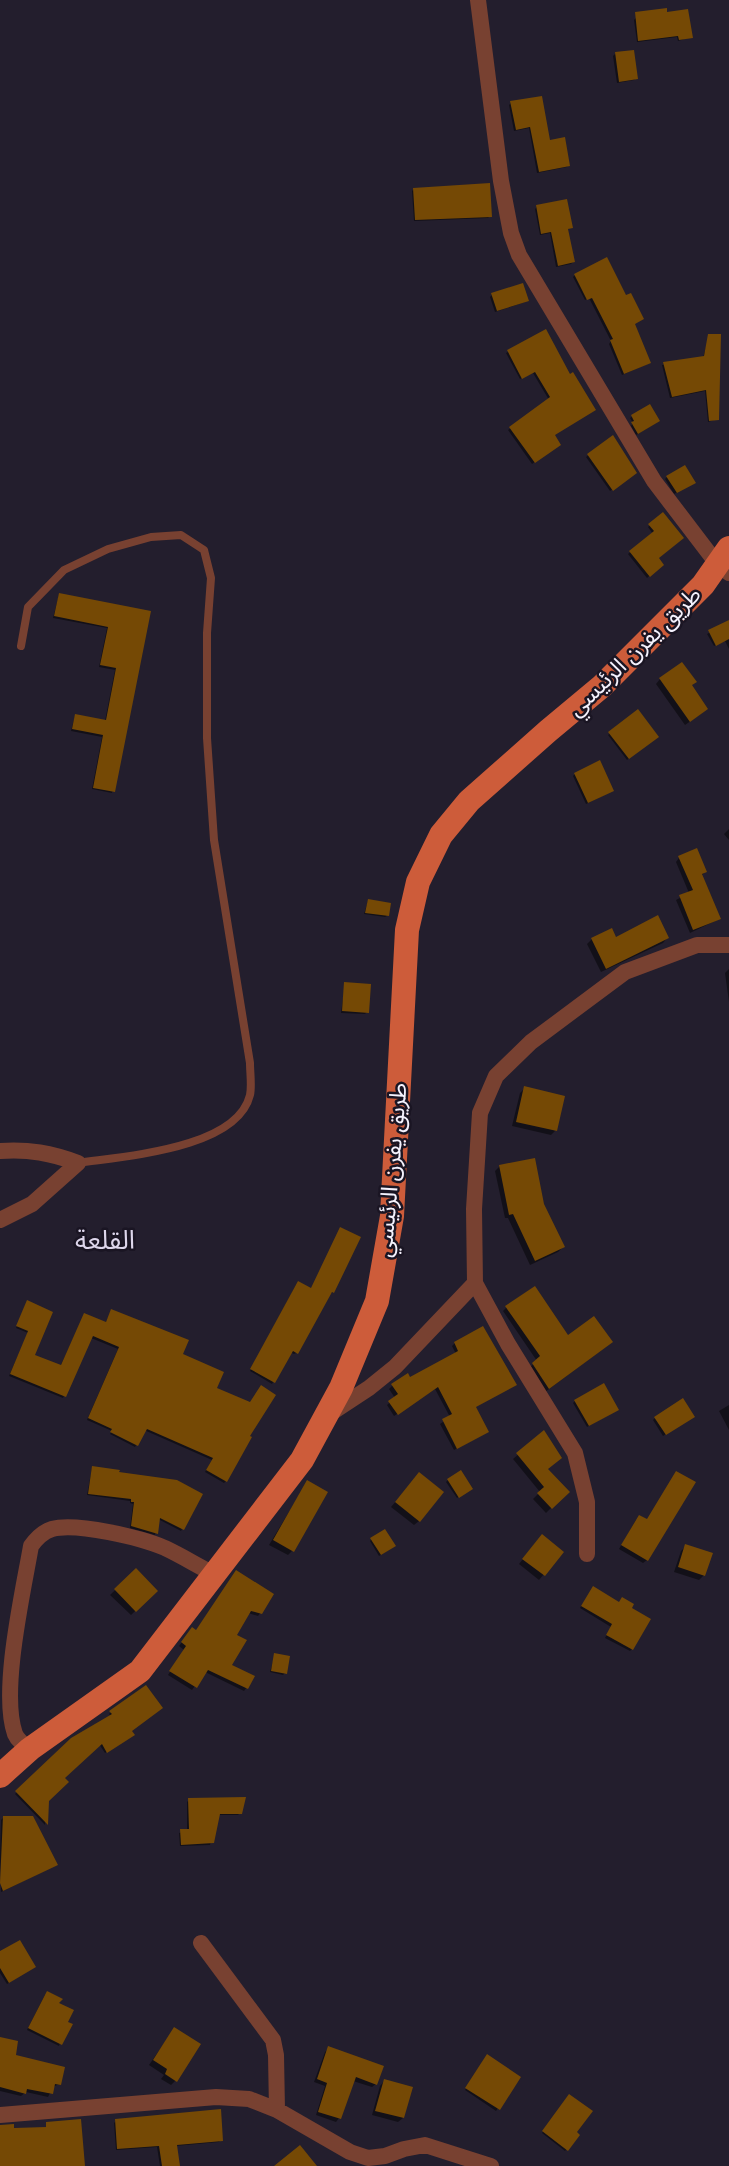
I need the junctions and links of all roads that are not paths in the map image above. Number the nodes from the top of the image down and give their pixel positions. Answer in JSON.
{"nodes":[{"id":1,"x":478,"y":0,"type":"edge"},
{"id":2,"x":725,"y":562,"type":"edge"},
{"id":3,"x":21,"y":646,"type":"dead end"},
{"id":4,"x":729,"y":945,"type":"edge"},
{"id":5,"x":0,"y":1151,"type":"edge"},
{"id":6,"x":78,"y":1163,"type":"junction"},
{"id":7,"x":0,"y":1220,"type":"edge"},
{"id":8,"x":475,"y":1283,"type":"junction"},
{"id":9,"x":324,"y":1417,"type":"junction"},
{"id":10,"x":587,"y":1554,"type":"dead end"},
{"id":11,"x":214,"y":1574,"type":"junction"},
{"id":12,"x":30,"y":1749,"type":"junction"},
{"id":13,"x":0,"y":1776,"type":"edge"},
{"id":14,"x":201,"y":1943,"type":"dead end"},
{"id":15,"x":276,"y":2110,"type":"junction"},
{"id":16,"x":0,"y":2115,"type":"edge"},
{"id":17,"x":491,"y":2166,"type":"edge"}],
"edges":[{"from":1,"to":2,"type":"street"},
{"from":2,"to":9,"type":"main road","name":"طريق يفرن الرئيسي"},
{"from":3,"to":6,"type":"lane"},
{"from":4,"to":8,"type":"street"},
{"from":5,"to":6,"type":"street"},
{"from":6,"to":7,"type":"street"},
{"from":8,"to":9,"type":"street"},
{"from":8,"to":10,"type":"street"},
{"from":9,"to":11,"type":"main road","name":"طريق يفرن الرئيسي"},
{"from":11,"to":12,"type":"main road","name":"طريق يفرن الرئيسي"},
{"from":11,"to":12,"type":"street"},
{"from":12,"to":13,"type":"main road","name":"طريق يفرن الرئيسي"},
{"from":14,"to":15,"type":"street"},
{"from":15,"to":16,"type":"street"},
{"from":15,"to":17,"type":"street"}]}
